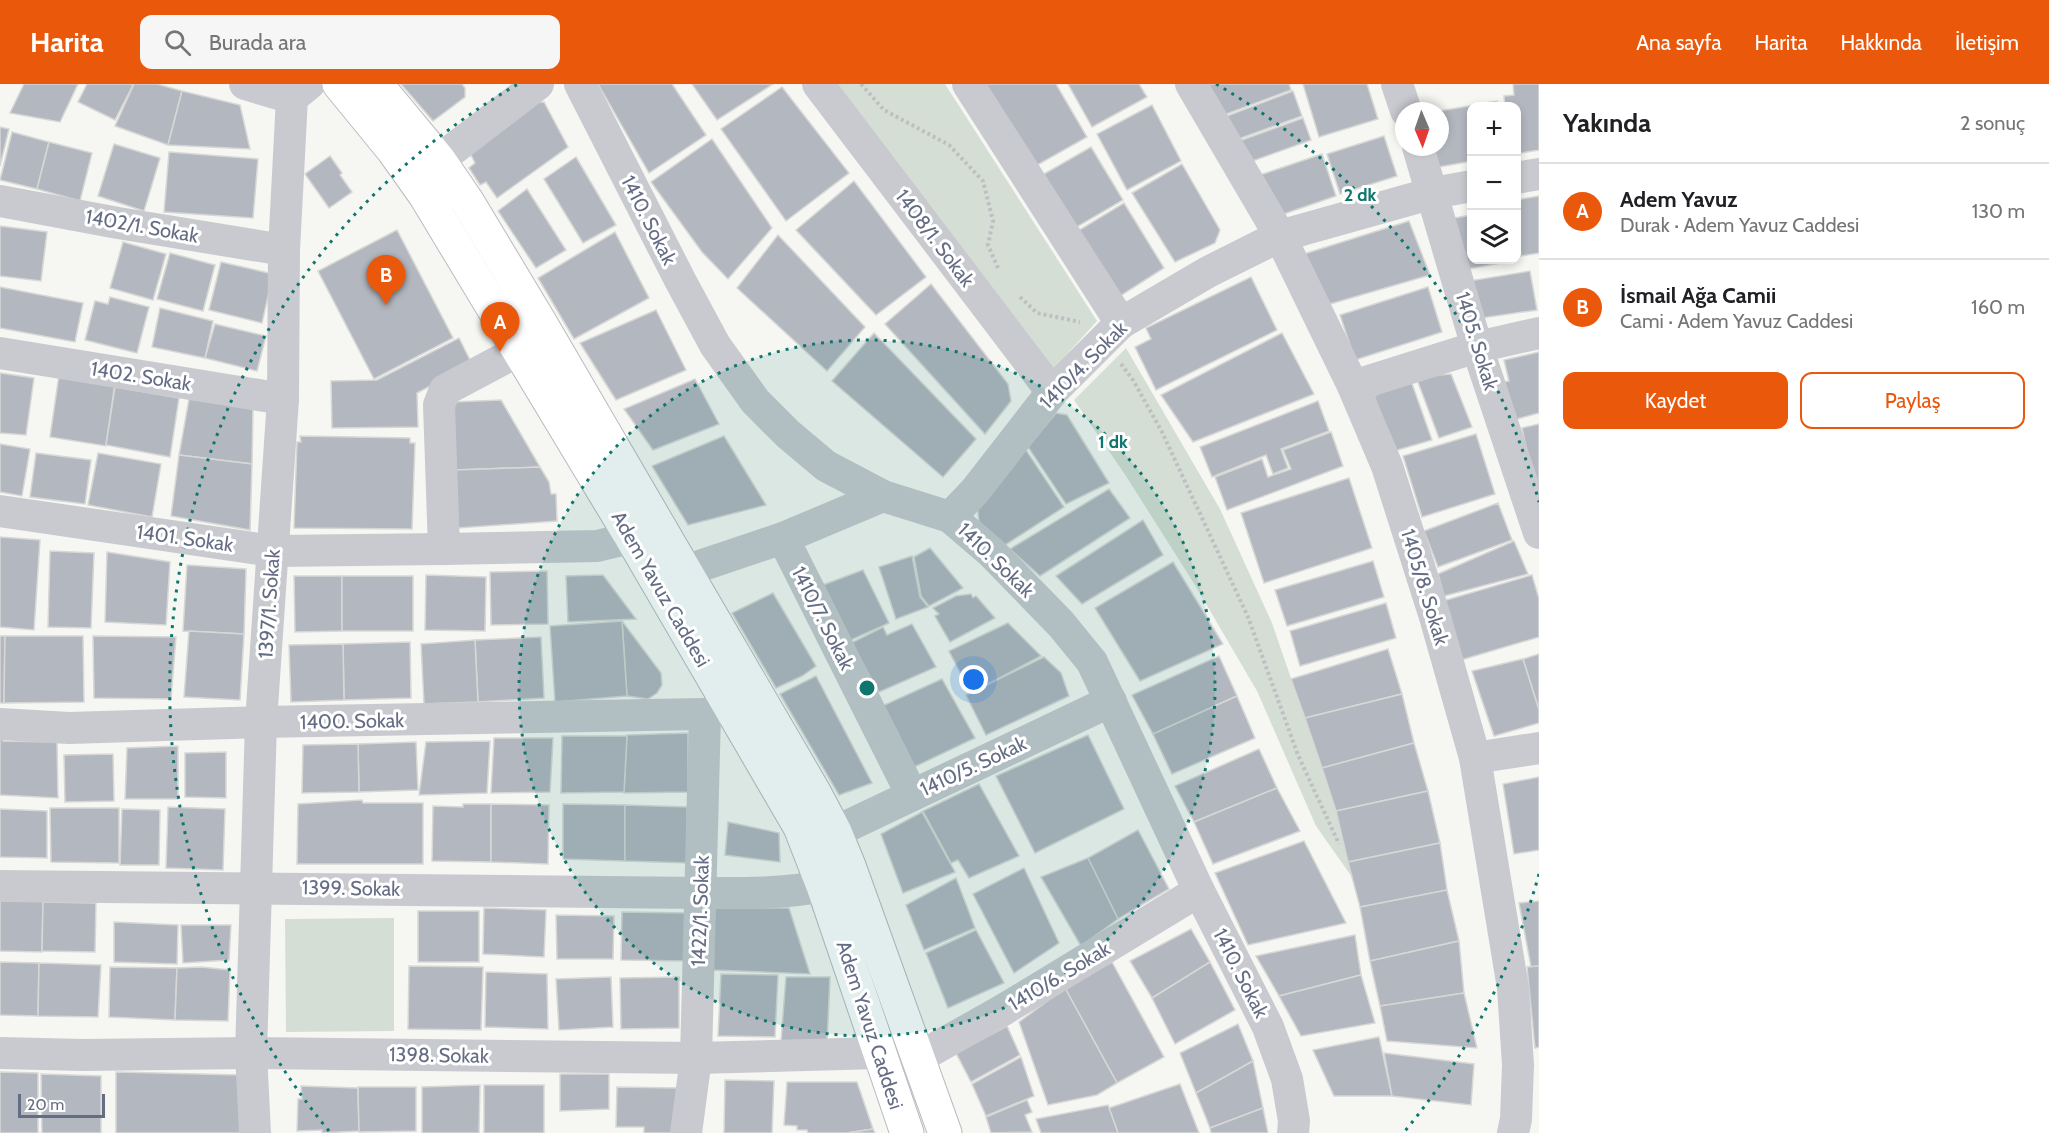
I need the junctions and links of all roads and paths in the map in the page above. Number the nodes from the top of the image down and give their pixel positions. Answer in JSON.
{"nodes":[{"id":1,"x":245,"y":84,"type":"edge"},
{"id":2,"x":339,"y":84,"type":"edge"},
{"id":3,"x":376,"y":84,"type":"edge"},
{"id":4,"x":538,"y":84,"type":"edge"},
{"id":5,"x":580,"y":84,"type":"edge"},
{"id":6,"x":818,"y":84,"type":"edge"},
{"id":7,"x":861,"y":84,"type":"edge"},
{"id":8,"x":968,"y":84,"type":"edge"},
{"id":9,"x":1191,"y":84,"type":"edge"},
{"id":10,"x":1397,"y":84,"type":"edge"},
{"id":11,"x":301,"y":91,"type":"edge"},
{"id":12,"x":1403,"y":102,"type":"edge"},
{"id":13,"x":1421,"y":156,"type":"edge"},
{"id":14,"x":439,"y":160,"type":"junction"},
{"id":15,"x":1539,"y":174,"type":"edge"},
{"id":16,"x":1521,"y":177,"type":"edge"},
{"id":17,"x":1467,"y":187,"type":"edge"},
{"id":18,"x":1433,"y":193,"type":"junction"},
{"id":19,"x":0,"y":201,"type":"edge"},
{"id":20,"x":1280,"y":236,"type":"junction"},
{"id":21,"x":284,"y":250,"type":"junction"},
{"id":22,"x":999,"y":271,"type":"dead end"},
{"id":23,"x":1017,"y":293,"type":"dead end"},
{"id":24,"x":1112,"y":331,"type":"junction"},
{"id":25,"x":1539,"y":333,"type":"edge"},
{"id":26,"x":1477,"y":346,"type":"junction"},
{"id":27,"x":520,"y":350,"type":"junction"},
{"id":28,"x":0,"y":353,"type":"edge"},
{"id":29,"x":1353,"y":386,"type":"junction"},
{"id":30,"x":1052,"y":392,"type":"junction"},
{"id":31,"x":283,"y":399,"type":"junction"},
{"id":32,"x":883,"y":496,"type":"junction"},
{"id":33,"x":0,"y":511,"type":"edge"},
{"id":34,"x":950,"y":517,"type":"junction"},
{"id":35,"x":1537,"y":523,"type":"edge"},
{"id":36,"x":630,"y":535,"type":"junction"},
{"id":37,"x":783,"y":538,"type":"junction"},
{"id":38,"x":444,"y":549,"type":"junction"},
{"id":39,"x":273,"y":551,"type":"junction"},
{"id":40,"x":685,"y":571,"type":"junction"},
{"id":41,"x":1111,"y":701,"type":"junction"},
{"id":42,"x":715,"y":707,"type":"junction"},
{"id":43,"x":261,"y":722,"type":"junction"},
{"id":44,"x":0,"y":724,"type":"edge"},
{"id":45,"x":1539,"y":748,"type":"edge"},
{"id":46,"x":1475,"y":758,"type":"junction"},
{"id":47,"x":912,"y":795,"type":"junction"},
{"id":48,"x":835,"y":832,"type":"junction"},
{"id":49,"x":1339,"y":844,"type":"dead end"},
{"id":50,"x":0,"y":886,"type":"edge"},
{"id":51,"x":823,"y":886,"type":"junction"},
{"id":52,"x":256,"y":887,"type":"junction"},
{"id":53,"x":1198,"y":891,"type":"junction"},
{"id":54,"x":701,"y":893,"type":"junction"},
{"id":55,"x":0,"y":1053,"type":"edge"},
{"id":56,"x":251,"y":1053,"type":"junction"},
{"id":57,"x":879,"y":1053,"type":"junction"},
{"id":58,"x":696,"y":1058,"type":"junction"},
{"id":59,"x":918,"y":1058,"type":"junction"},
{"id":60,"x":255,"y":1133,"type":"edge"},
{"id":61,"x":686,"y":1133,"type":"edge"},
{"id":62,"x":907,"y":1133,"type":"edge"},
{"id":63,"x":945,"y":1133,"type":"edge"},
{"id":64,"x":1293,"y":1133,"type":"edge"},
{"id":65,"x":1513,"y":1133,"type":"edge"}],
"edges":[{"from":1,"to":11,"type":"street"},
{"from":2,"to":27,"type":"main road","name":"Adem Yavuz Caddesi"},
{"from":3,"to":14,"type":"main road","name":"Adem Yavuz Caddesi"},
{"from":4,"to":14,"type":"street"},
{"from":5,"to":32,"type":"street","name":"1410. Sokak"},
{"from":6,"to":30,"type":"street","name":"1408/1. Sokak"},
{"from":7,"to":22,"type":"path"},
{"from":8,"to":24,"type":"street"},
{"from":9,"to":20,"type":"street","name":"1405/8. Sokak"},
{"from":10,"to":12,"type":"street"},
{"from":11,"to":21,"type":"street","name":"1397/1. Sokak"},
{"from":13,"to":18,"type":"street","name":"1405. Sokak"},
{"from":14,"to":40,"type":"main road","name":"Adem Yavuz Caddesi"},
{"from":15,"to":16,"type":"street"},
{"from":17,"to":18,"type":"street","name":"1410/4. Sokak"},
{"from":18,"to":20,"type":"street","name":"1410/4. Sokak"},
{"from":18,"to":26,"type":"street","name":"1405. Sokak"},
{"from":19,"to":21,"type":"street","name":"1402/1. Sokak"},
{"from":20,"to":24,"type":"street","name":"1410/4. Sokak"},
{"from":20,"to":29,"type":"street","name":"1405/8. Sokak"},
{"from":21,"to":31,"type":"street","name":"1397/1. Sokak"},
{"from":23,"to":24,"type":"path"},
{"from":24,"to":30,"type":"street","name":"1410/4. Sokak"},
{"from":24,"to":49,"type":"path"},
{"from":25,"to":26,"type":"street"},
{"from":26,"to":29,"type":"street"},
{"from":26,"to":35,"type":"street","name":"1405. Sokak"},
{"from":27,"to":36,"type":"main road","name":"Adem Yavuz Caddesi"},
{"from":27,"to":38,"type":"street"},
{"from":28,"to":31,"type":"street","name":"1402. Sokak"},
{"from":29,"to":46,"type":"street","name":"1405/8. Sokak"},
{"from":30,"to":34,"type":"street","name":"1410/4. Sokak"},
{"from":31,"to":39,"type":"street","name":"1397/1. Sokak"},
{"from":32,"to":34,"type":"street","name":"1410. Sokak"},
{"from":32,"to":37,"type":"street"},
{"from":33,"to":39,"type":"street","name":"1401. Sokak"},
{"from":34,"to":41,"type":"street","name":"1410. Sokak"},
{"from":36,"to":38,"type":"street","name":"1401. Sokak"},
{"from":36,"to":42,"type":"main road","name":"Adem Yavuz Caddesi"},
{"from":37,"to":40,"type":"street"},
{"from":37,"to":47,"type":"street","name":"1410/7. Sokak"},
{"from":38,"to":39,"type":"street","name":"1401. Sokak"},
{"from":39,"to":43,"type":"street","name":"1397/1. Sokak"},
{"from":40,"to":48,"type":"main road","name":"Adem Yavuz Caddesi"},
{"from":41,"to":47,"type":"street","name":"1410/5. Sokak"},
{"from":41,"to":53,"type":"street","name":"1410. Sokak"},
{"from":42,"to":43,"type":"street","name":"1400. Sokak"},
{"from":42,"to":51,"type":"main road","name":"Adem Yavuz Caddesi"},
{"from":42,"to":54,"type":"street","name":"1422/1. Sokak"},
{"from":43,"to":44,"type":"street","name":"1400. Sokak"},
{"from":43,"to":52,"type":"street","name":"1397/1. Sokak"},
{"from":45,"to":46,"type":"street"},
{"from":46,"to":65,"type":"street","name":"1405/8. Sokak"},
{"from":47,"to":48,"type":"street","name":"1410/5. Sokak"},
{"from":48,"to":59,"type":"main road","name":"Adem Yavuz Caddesi"},
{"from":50,"to":52,"type":"street","name":"1399. Sokak"},
{"from":51,"to":54,"type":"street","name":"1399. Sokak"},
{"from":51,"to":57,"type":"main road","name":"Adem Yavuz Caddesi"},
{"from":52,"to":54,"type":"street","name":"1399. Sokak"},
{"from":52,"to":56,"type":"street","name":"1397/1. Sokak"},
{"from":53,"to":59,"type":"street","name":"1410/6. Sokak"},
{"from":53,"to":64,"type":"street","name":"1410. Sokak"},
{"from":54,"to":58,"type":"street","name":"1422/1. Sokak"},
{"from":55,"to":56,"type":"street","name":"1398. Sokak"},
{"from":56,"to":58,"type":"street","name":"1398. Sokak"},
{"from":56,"to":60,"type":"street","name":"1397/1. Sokak"},
{"from":57,"to":58,"type":"street","name":"1398. Sokak"},
{"from":57,"to":62,"type":"main road","name":"Adem Yavuz Caddesi"},
{"from":58,"to":61,"type":"street","name":"1422/1. Sokak"},
{"from":59,"to":63,"type":"main road","name":"Adem Yavuz Caddesi"}]}
